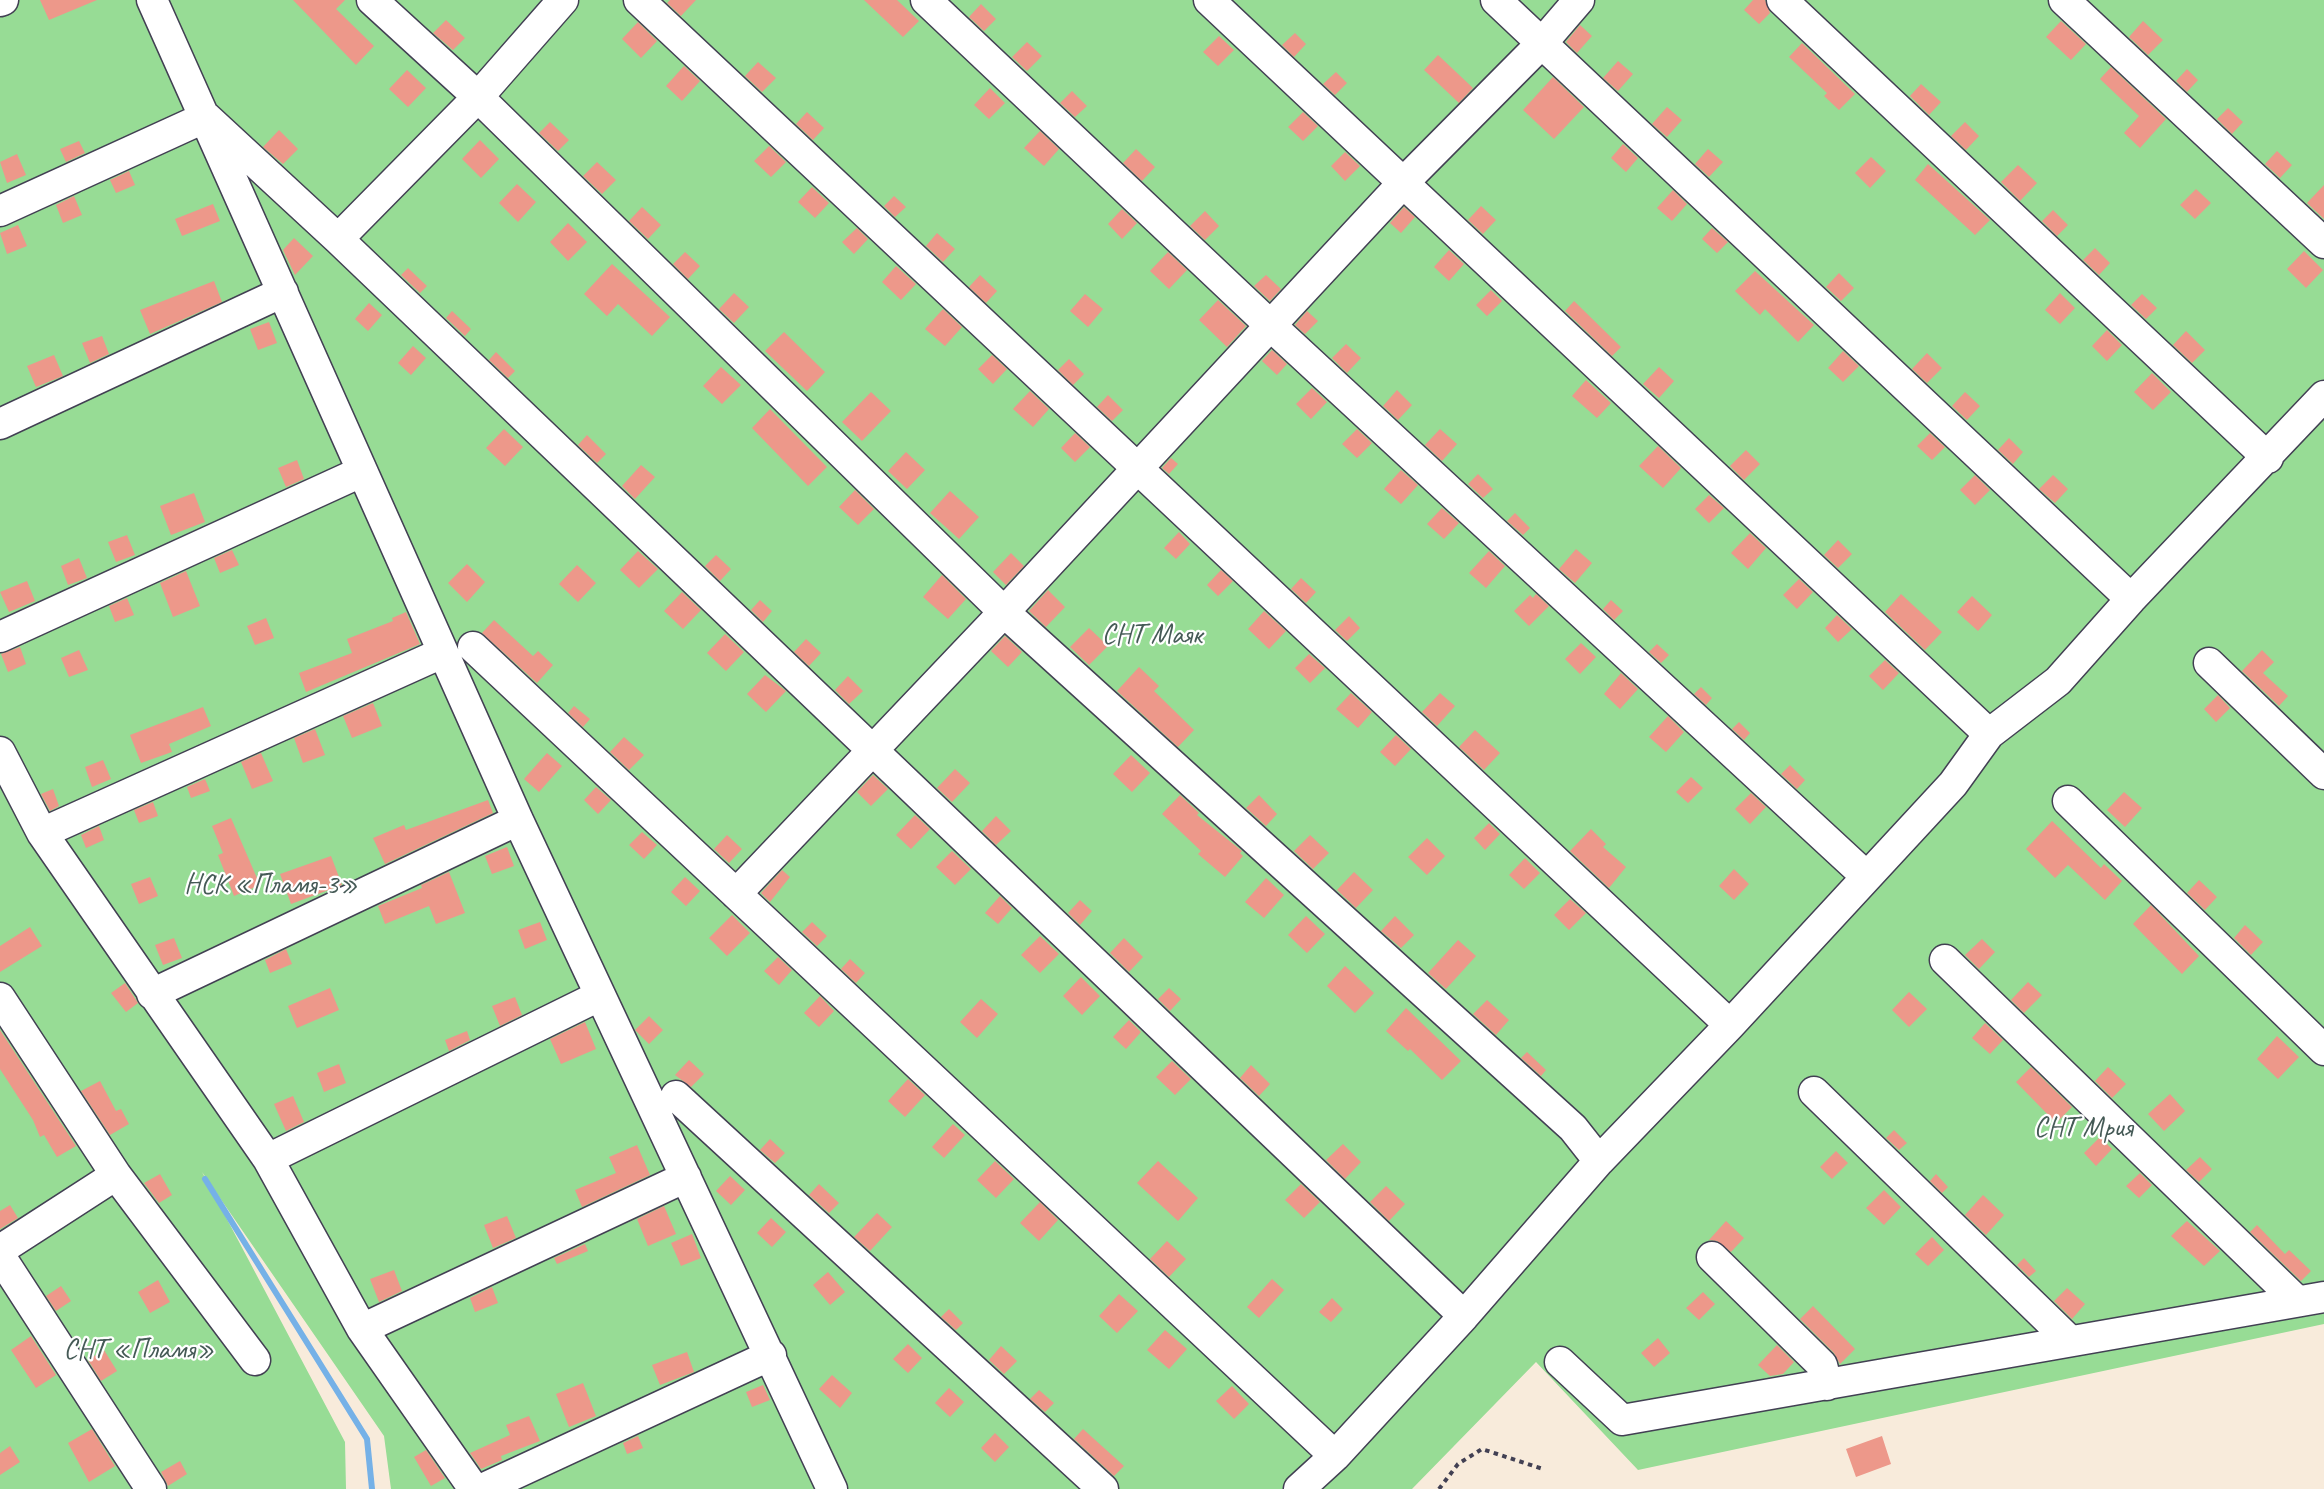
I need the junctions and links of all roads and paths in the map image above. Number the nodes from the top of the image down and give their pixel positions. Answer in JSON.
{"nodes":[{"id":1,"x":152,"y":0,"type":"edge"},
{"id":2,"x":372,"y":0,"type":"edge"},
{"id":3,"x":563,"y":0,"type":"edge"},
{"id":4,"x":639,"y":0,"type":"edge"},
{"id":5,"x":926,"y":0,"type":"edge"},
{"id":6,"x":1209,"y":0,"type":"edge"},
{"id":7,"x":1496,"y":0,"type":"edge"},
{"id":8,"x":1579,"y":0,"type":"edge"},
{"id":9,"x":1782,"y":0,"type":"edge"},
{"id":10,"x":2064,"y":0,"type":"edge"},
{"id":11,"x":1542,"y":43,"type":"junction"},
{"id":12,"x":478,"y":97,"type":"junction"},
{"id":13,"x":206,"y":117,"type":"junction"},
{"id":14,"x":1404,"y":183,"type":"junction"},
{"id":15,"x":0,"y":212,"type":"edge"},
{"id":16,"x":338,"y":239,"type":"junction"},
{"id":17,"x":2324,"y":243,"type":"edge"},
{"id":18,"x":284,"y":292,"type":"junction"},
{"id":19,"x":1270,"y":325,"type":"junction"},
{"id":20,"x":2324,"y":396,"type":"edge"},
{"id":21,"x":0,"y":424,"type":"edge"},
{"id":22,"x":2268,"y":458,"type":"junction"},
{"id":23,"x":1136,"y":469,"type":"junction"},
{"id":24,"x":361,"y":472,"type":"junction"},
{"id":25,"x":2132,"y":599,"type":"junction"},
{"id":26,"x":1004,"y":612,"type":"junction"},
{"id":27,"x":0,"y":637,"type":"edge"},
{"id":28,"x":473,"y":647,"type":"dead end"},
{"id":29,"x":442,"y":653,"type":"junction"},
{"id":30,"x":2209,"y":663,"type":"dead end"},
{"id":31,"x":1989,"y":734,"type":"junction"},
{"id":32,"x":0,"y":752,"type":"edge"},
{"id":33,"x":871,"y":752,"type":"junction"},
{"id":34,"x":2324,"y":774,"type":"edge"},
{"id":35,"x":2068,"y":801,"type":"dead end"},
{"id":36,"x":518,"y":820,"type":"junction"},
{"id":37,"x":42,"y":833,"type":"junction"},
{"id":38,"x":1867,"y":877,"type":"junction"},
{"id":39,"x":736,"y":894,"type":"junction"},
{"id":40,"x":1945,"y":960,"type":"dead end"},
{"id":41,"x":152,"y":994,"type":"junction"},
{"id":42,"x":599,"y":996,"type":"junction"},
{"id":43,"x":0,"y":998,"type":"edge"},
{"id":44,"x":1730,"y":1025,"type":"junction"},
{"id":45,"x":2324,"y":1050,"type":"edge"},
{"id":46,"x":1814,"y":1092,"type":"dead end"},
{"id":47,"x":676,"y":1096,"type":"dead end"},
{"id":48,"x":268,"y":1160,"type":"junction"},
{"id":49,"x":1599,"y":1161,"type":"junction"},
{"id":50,"x":116,"y":1174,"type":"junction"},
{"id":51,"x":686,"y":1177,"type":"junction"},
{"id":52,"x":0,"y":1250,"type":"edge"},
{"id":53,"x":0,"y":1256,"type":"edge"},
{"id":54,"x":1712,"y":1257,"type":"dead end"},
{"id":55,"x":2311,"y":1299,"type":"edge"},
{"id":56,"x":1464,"y":1316,"type":"junction"},
{"id":57,"x":362,"y":1329,"type":"junction"},
{"id":58,"x":2068,"y":1340,"type":"junction"},
{"id":59,"x":771,"y":1355,"type":"junction"},
{"id":60,"x":255,"y":1360,"type":"dead end"},
{"id":61,"x":1560,"y":1362,"type":"dead end"},
{"id":62,"x":1827,"y":1385,"type":"junction"},
{"id":63,"x":1335,"y":1456,"type":"junction"},
{"id":64,"x":1543,"y":1469,"type":"dead end"},
{"id":65,"x":151,"y":1489,"type":"edge"},
{"id":66,"x":474,"y":1489,"type":"edge"},
{"id":67,"x":482,"y":1489,"type":"edge"},
{"id":68,"x":832,"y":1489,"type":"edge"},
{"id":69,"x":1103,"y":1489,"type":"edge"},
{"id":70,"x":1299,"y":1489,"type":"edge"},
{"id":71,"x":1439,"y":1489,"type":"edge"}],
"edges":[{"from":1,"to":13,"type":"street"},
{"from":2,"to":12,"type":"street"},
{"from":3,"to":12,"type":"street"},
{"from":4,"to":23,"type":"street"},
{"from":5,"to":19,"type":"street"},
{"from":6,"to":14,"type":"street"},
{"from":7,"to":11,"type":"street"},
{"from":8,"to":11,"type":"street"},
{"from":9,"to":22,"type":"street"},
{"from":10,"to":17,"type":"street"},
{"from":11,"to":14,"type":"street"},
{"from":11,"to":25,"type":"street"},
{"from":12,"to":16,"type":"street"},
{"from":12,"to":26,"type":"street"},
{"from":13,"to":15,"type":"street"},
{"from":13,"to":16,"type":"street"},
{"from":13,"to":18,"type":"street"},
{"from":14,"to":19,"type":"street"},
{"from":14,"to":31,"type":"street"},
{"from":16,"to":33,"type":"street"},
{"from":18,"to":21,"type":"street"},
{"from":18,"to":24,"type":"street"},
{"from":19,"to":23,"type":"street"},
{"from":19,"to":38,"type":"street"},
{"from":20,"to":22,"type":"street"},
{"from":22,"to":25,"type":"street"},
{"from":23,"to":26,"type":"street"},
{"from":23,"to":44,"type":"street"},
{"from":24,"to":27,"type":"street"},
{"from":24,"to":29,"type":"street"},
{"from":25,"to":31,"type":"street"},
{"from":26,"to":33,"type":"street"},
{"from":26,"to":49,"type":"street"},
{"from":28,"to":39,"type":"street"},
{"from":29,"to":36,"type":"street"},
{"from":29,"to":37,"type":"street"},
{"from":30,"to":34,"type":"street"},
{"from":31,"to":38,"type":"street"},
{"from":32,"to":37,"type":"street"},
{"from":33,"to":39,"type":"street"},
{"from":33,"to":56,"type":"street"},
{"from":35,"to":45,"type":"street"},
{"from":36,"to":41,"type":"street"},
{"from":36,"to":42,"type":"street"},
{"from":37,"to":41,"type":"street"},
{"from":38,"to":44,"type":"street"},
{"from":39,"to":63,"type":"street"},
{"from":40,"to":55,"type":"street"},
{"from":41,"to":48,"type":"street"},
{"from":42,"to":48,"type":"street"},
{"from":42,"to":51,"type":"street"},
{"from":43,"to":50,"type":"street"},
{"from":44,"to":49,"type":"street"},
{"from":46,"to":58,"type":"street"},
{"from":47,"to":69,"type":"street"},
{"from":48,"to":57,"type":"street"},
{"from":49,"to":56,"type":"street"},
{"from":50,"to":52,"type":"street"},
{"from":50,"to":60,"type":"street"},
{"from":51,"to":57,"type":"street"},
{"from":51,"to":59,"type":"street"},
{"from":53,"to":65,"type":"street"},
{"from":54,"to":62,"type":"street"},
{"from":55,"to":58,"type":"street"},
{"from":56,"to":63,"type":"street"},
{"from":57,"to":66,"type":"street"},
{"from":58,"to":62,"type":"street"},
{"from":59,"to":67,"type":"street"},
{"from":59,"to":68,"type":"street"},
{"from":61,"to":62,"type":"street"},
{"from":63,"to":70,"type":"street"},
{"from":64,"to":71,"type":"path"}]}
